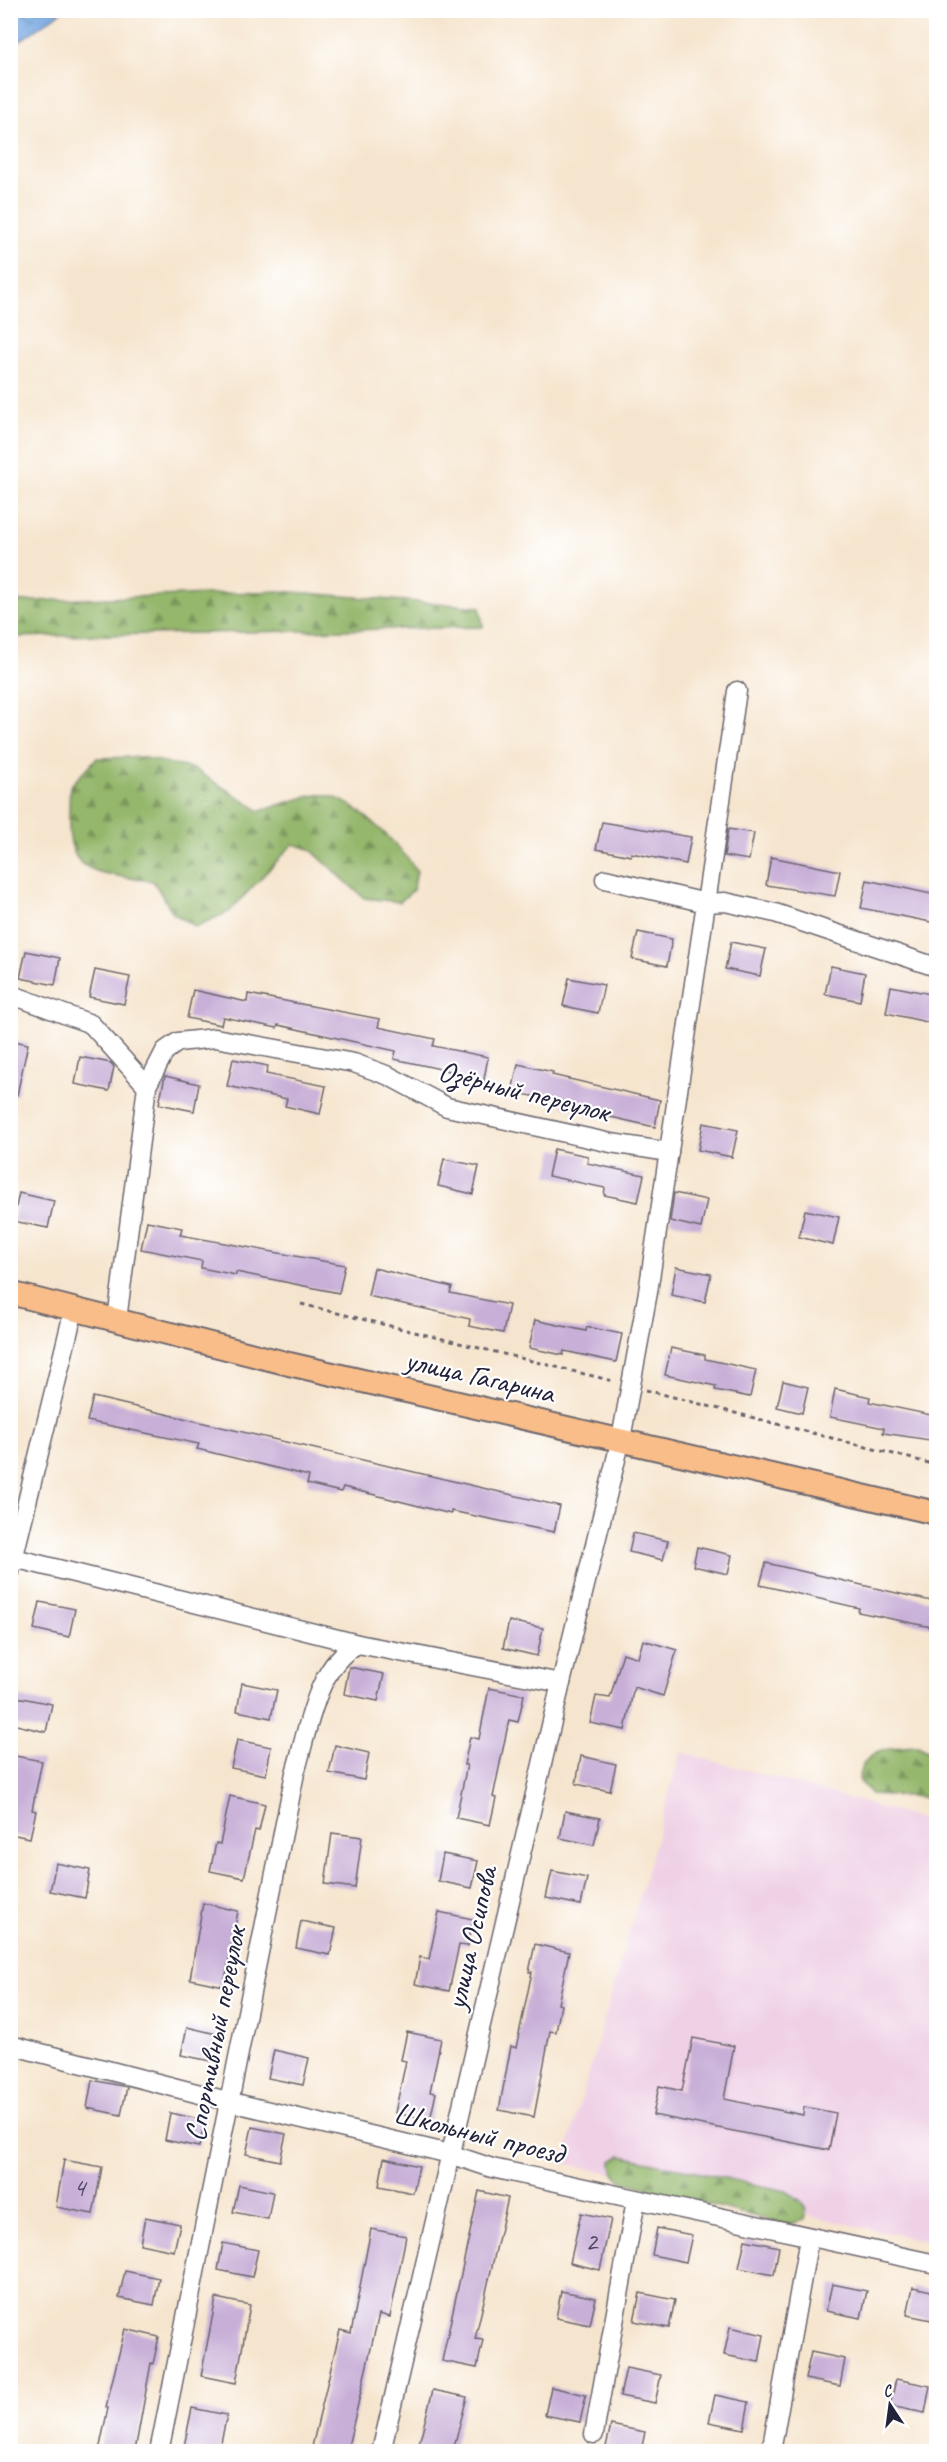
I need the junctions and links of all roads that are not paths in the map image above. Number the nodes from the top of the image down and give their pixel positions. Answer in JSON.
{"nodes":[{"id":1,"x":737,"y":691,"type":"dead end"},
{"id":2,"x":605,"y":879,"type":"dead end"},
{"id":3,"x":706,"y":903,"type":"junction"},
{"id":4,"x":936,"y":967,"type":"edge"},
{"id":5,"x":10,"y":994,"type":"edge"},
{"id":6,"x":147,"y":1086,"type":"junction"},
{"id":7,"x":669,"y":1152,"type":"junction"},
{"id":8,"x":10,"y":1293,"type":"edge"},
{"id":9,"x":74,"y":1309,"type":"junction"},
{"id":10,"x":117,"y":1320,"type":"junction"},
{"id":11,"x":621,"y":1439,"type":"junction"},
{"id":12,"x":936,"y":1513,"type":"edge"},
{"id":13,"x":12,"y":1565,"type":"edge"},
{"id":14,"x":358,"y":1644,"type":"junction"},
{"id":15,"x":561,"y":1683,"type":"junction"},
{"id":16,"x":10,"y":2045,"type":"edge"},
{"id":17,"x":231,"y":2102,"type":"junction"},
{"id":18,"x":450,"y":2154,"type":"junction"},
{"id":19,"x":636,"y":2200,"type":"junction"},
{"id":20,"x":808,"y":2238,"type":"junction"},
{"id":21,"x":936,"y":2264,"type":"edge"},
{"id":22,"x":594,"y":2434,"type":"dead end"},
{"id":23,"x":159,"y":2451,"type":"edge"},
{"id":24,"x":381,"y":2451,"type":"edge"},
{"id":25,"x":771,"y":2451,"type":"edge"}],
"edges":[{"from":1,"to":3,"type":"street","name":"улица Осипова"},
{"from":2,"to":3,"type":"street"},
{"from":3,"to":4,"type":"street"},
{"from":3,"to":7,"type":"street","name":"улица Осипова"},
{"from":5,"to":6,"type":"street"},
{"from":6,"to":7,"type":"street","name":"Озёрный переулок"},
{"from":6,"to":10,"type":"street","name":"Озёрный переулок"},
{"from":7,"to":11,"type":"street","name":"улица Осипова"},
{"from":8,"to":9,"type":"main road","name":"улица Гагарина"},
{"from":9,"to":10,"type":"main road","name":"улица Гагарина"},
{"from":9,"to":13,"type":"street"},
{"from":10,"to":11,"type":"main road","name":"улица Гагарина"},
{"from":11,"to":12,"type":"main road","name":"улица Гагарина"},
{"from":11,"to":15,"type":"street","name":"улица Осипова"},
{"from":13,"to":14,"type":"street"},
{"from":14,"to":15,"type":"street"},
{"from":14,"to":17,"type":"street","name":"Спортивный переулок"},
{"from":15,"to":18,"type":"street","name":"улица Осипова"},
{"from":16,"to":17,"type":"street","name":"Школьный проезд"},
{"from":17,"to":18,"type":"street","name":"Школьный проезд"},
{"from":17,"to":23,"type":"street","name":"Спортивный переулок"},
{"from":18,"to":19,"type":"street","name":"Школьный проезд"},
{"from":18,"to":24,"type":"street","name":"улица Осипова"},
{"from":19,"to":20,"type":"street","name":"Школьный проезд"},
{"from":19,"to":22,"type":"street"},
{"from":20,"to":21,"type":"street","name":"Школьный проезд"},
{"from":20,"to":25,"type":"street"}]}
